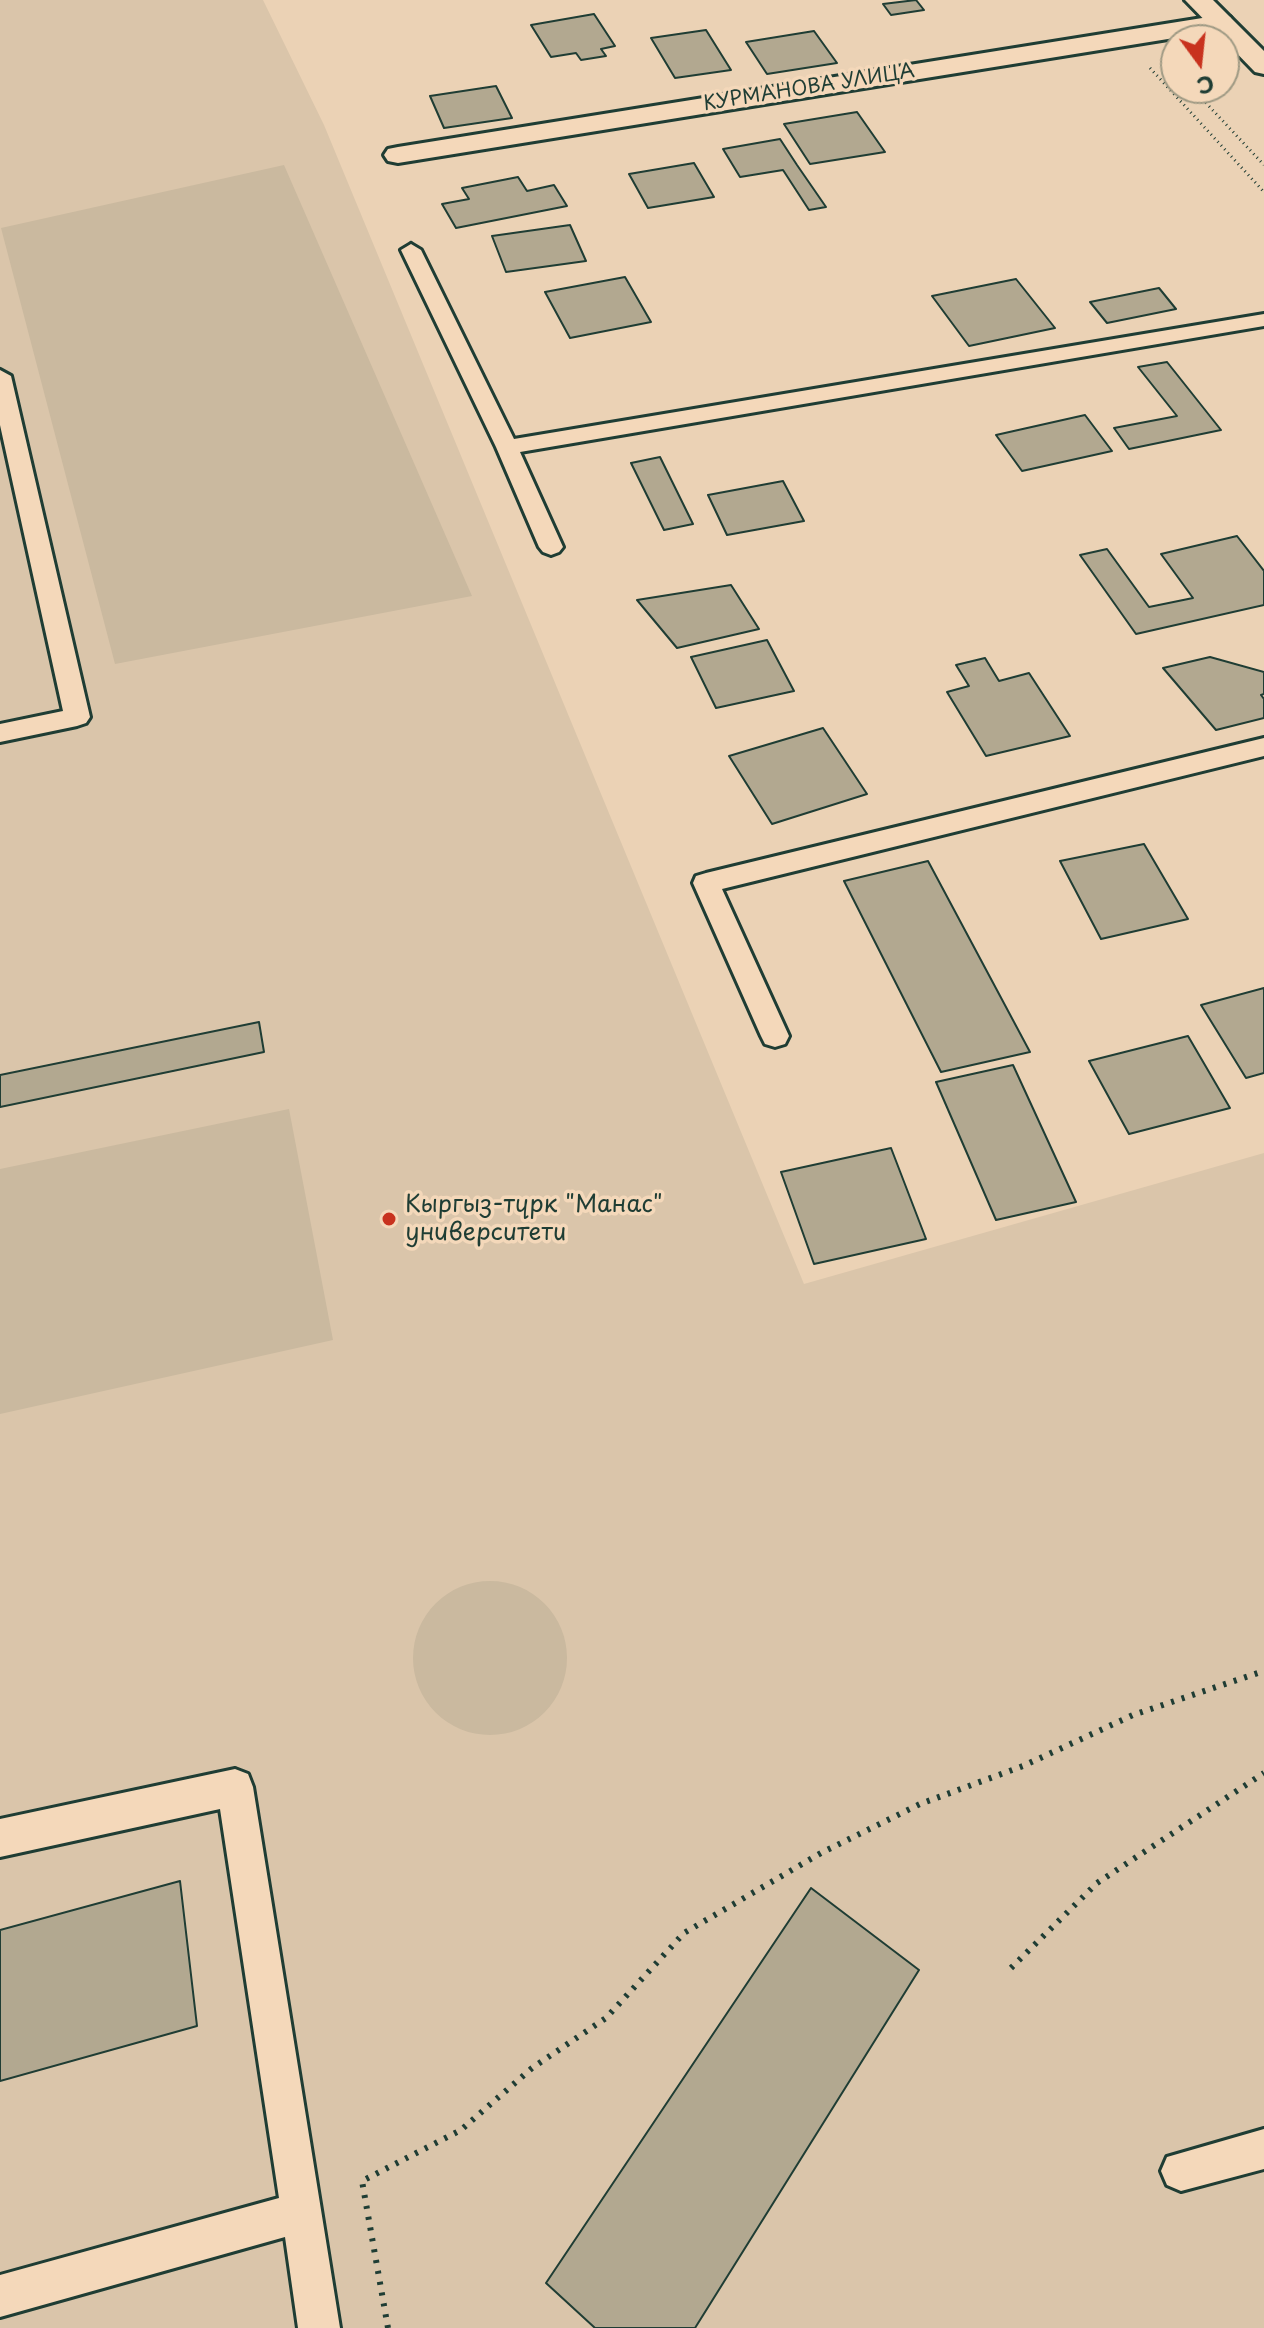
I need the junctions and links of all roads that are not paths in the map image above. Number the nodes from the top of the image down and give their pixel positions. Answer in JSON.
{"nodes":[{"id":1,"x":1198,"y":0,"type":"edge"},
{"id":2,"x":1221,"y":23,"type":"junction"},
{"id":3,"x":1264,"y":66,"type":"edge"},
{"id":4,"x":398,"y":155,"type":"dead end"},
{"id":5,"x":411,"y":250,"type":"dead end"},
{"id":6,"x":1264,"y":320,"type":"edge"},
{"id":7,"x":0,"y":376,"type":"edge"},
{"id":8,"x":507,"y":447,"type":"junction"},
{"id":9,"x":551,"y":547,"type":"dead end"},
{"id":10,"x":0,"y":733,"type":"edge"},
{"id":11,"x":1264,"y":747,"type":"edge"},
{"id":12,"x":775,"y":1036,"type":"dead end"},
{"id":13,"x":0,"y":1838,"type":"edge"},
{"id":14,"x":1264,"y":2149,"type":"edge"},
{"id":15,"x":1181,"y":2171,"type":"dead end"},
{"id":16,"x":302,"y":2212,"type":"junction"},
{"id":17,"x":0,"y":2296,"type":"edge"},
{"id":18,"x":319,"y":2328,"type":"edge"}],
"edges":[{"from":1,"to":2,"type":"street"},
{"from":2,"to":3,"type":"street"},
{"from":2,"to":4,"type":"street","name":"КУРМАНОВА УЛИЦА"},
{"from":5,"to":8,"type":"lane"},
{"from":6,"to":8,"type":"lane"},
{"from":7,"to":10,"type":"lane"},
{"from":8,"to":9,"type":"lane"},
{"from":11,"to":12,"type":"lane"},
{"from":13,"to":16,"type":"lane"},
{"from":14,"to":15,"type":"lane"},
{"from":16,"to":17,"type":"lane"},
{"from":16,"to":18,"type":"lane"}]}
